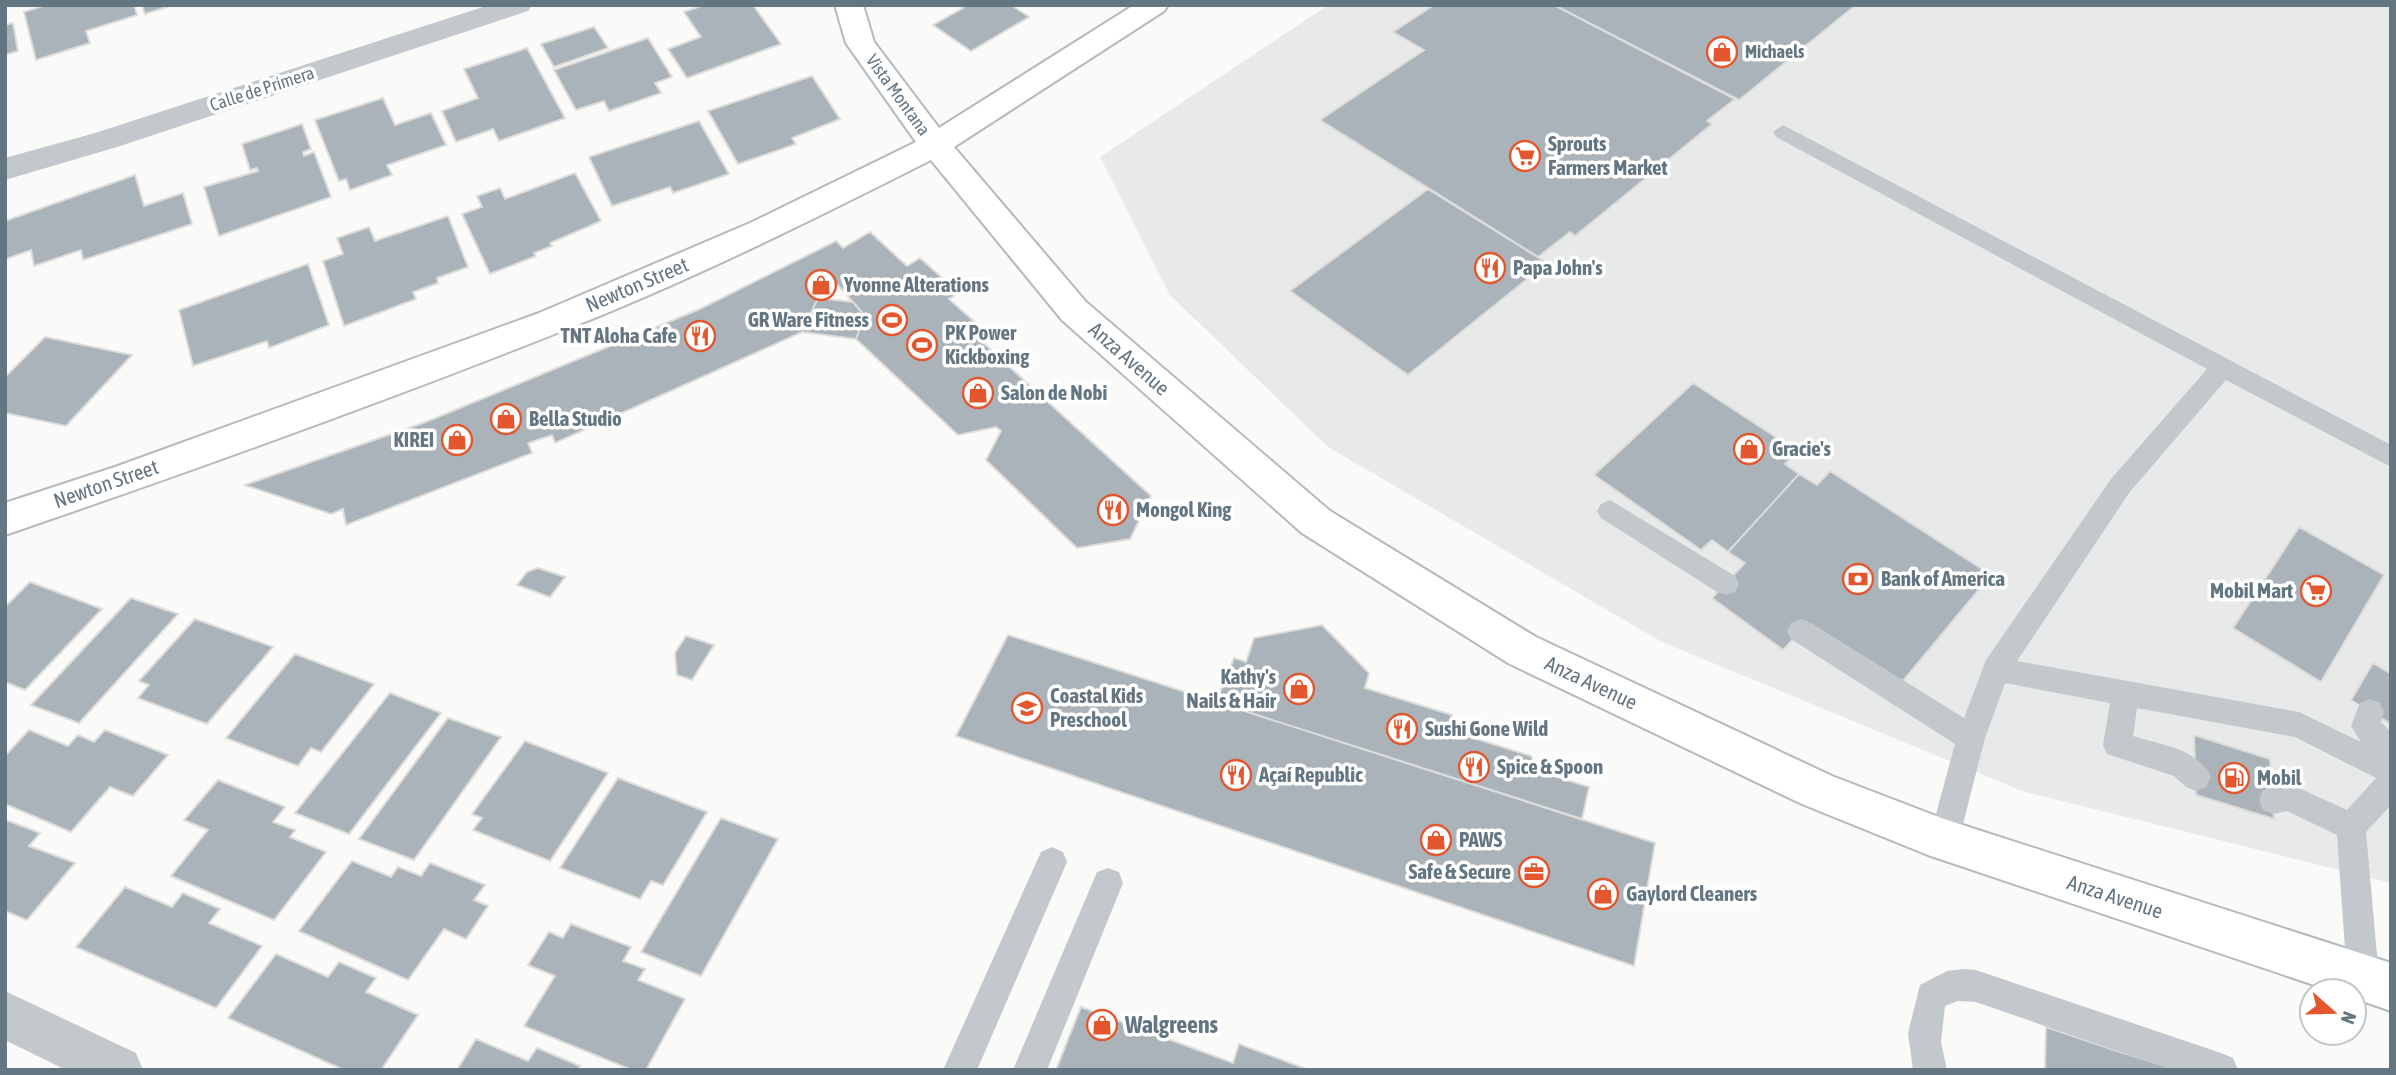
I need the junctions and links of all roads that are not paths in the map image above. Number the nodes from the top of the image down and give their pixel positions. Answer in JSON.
{"nodes":[{"id":1,"x":518,"y":5,"type":"edge"},
{"id":2,"x":849,"y":5,"type":"edge"},
{"id":3,"x":1154,"y":5,"type":"edge"},
{"id":4,"x":1783,"y":132,"type":"dead end"},
{"id":5,"x":935,"y":145,"type":"junction"},
{"id":6,"x":5,"y":169,"type":"edge"},
{"id":7,"x":2223,"y":367,"type":"junction"},
{"id":8,"x":2391,"y":457,"type":"edge"},
{"id":9,"x":1610,"y":511,"type":"dead end"},
{"id":10,"x":5,"y":519,"type":"edge"},
{"id":11,"x":1726,"y":583,"type":"dead end"},
{"id":12,"x":1801,"y":631,"type":"dead end"},
{"id":13,"x":1996,"y":668,"type":"junction"},
{"id":14,"x":2126,"y":691,"type":"junction"},
{"id":15,"x":2370,"y":712,"type":"dead end"},
{"id":16,"x":1971,"y":738,"type":"junction"},
{"id":17,"x":2391,"y":751,"type":"edge"},
{"id":18,"x":2192,"y":766,"type":"dead end"},
{"id":19,"x":2391,"y":771,"type":"edge"},
{"id":20,"x":2391,"y":783,"type":"edge"},
{"id":21,"x":2278,"y":792,"type":"dead end"},
{"id":22,"x":2351,"y":827,"type":"junction"},
{"id":23,"x":1944,"y":840,"type":"junction"},
{"id":24,"x":1052,"y":862,"type":"dead end"},
{"id":25,"x":1108,"y":883,"type":"dead end"},
{"id":26,"x":2377,"y":982,"type":"edge"},
{"id":27,"x":5,"y":1015,"type":"edge"},
{"id":28,"x":119,"y":1070,"type":"edge"},
{"id":29,"x":960,"y":1070,"type":"edge"},
{"id":30,"x":1030,"y":1070,"type":"edge"},
{"id":31,"x":1930,"y":1070,"type":"edge"},
{"id":32,"x":2221,"y":1070,"type":"edge"}],
"edges":[{"from":1,"to":6,"type":"street","name":"Calle de Primera"},
{"from":2,"to":5,"type":"street","name":"Vista Montana"},
{"from":3,"to":5,"type":"street","name":"Newton Street"},
{"from":4,"to":7,"type":"lane"},
{"from":5,"to":10,"type":"street","name":"Newton Street"},
{"from":5,"to":23,"type":"street","name":"Anza Avenue"},
{"from":7,"to":8,"type":"lane"},
{"from":7,"to":13,"type":"lane"},
{"from":9,"to":11,"type":"lane"},
{"from":12,"to":16,"type":"lane"},
{"from":13,"to":14,"type":"lane"},
{"from":13,"to":16,"type":"lane"},
{"from":14,"to":18,"type":"lane"},
{"from":14,"to":19,"type":"lane"},
{"from":15,"to":17,"type":"lane"},
{"from":16,"to":23,"type":"lane"},
{"from":20,"to":22,"type":"lane"},
{"from":21,"to":22,"type":"lane"},
{"from":22,"to":26,"type":"lane"},
{"from":23,"to":26,"type":"street","name":"Anza Avenue"},
{"from":24,"to":29,"type":"lane"},
{"from":25,"to":30,"type":"lane"},
{"from":27,"to":28,"type":"street"},
{"from":31,"to":32,"type":"lane"}]}
